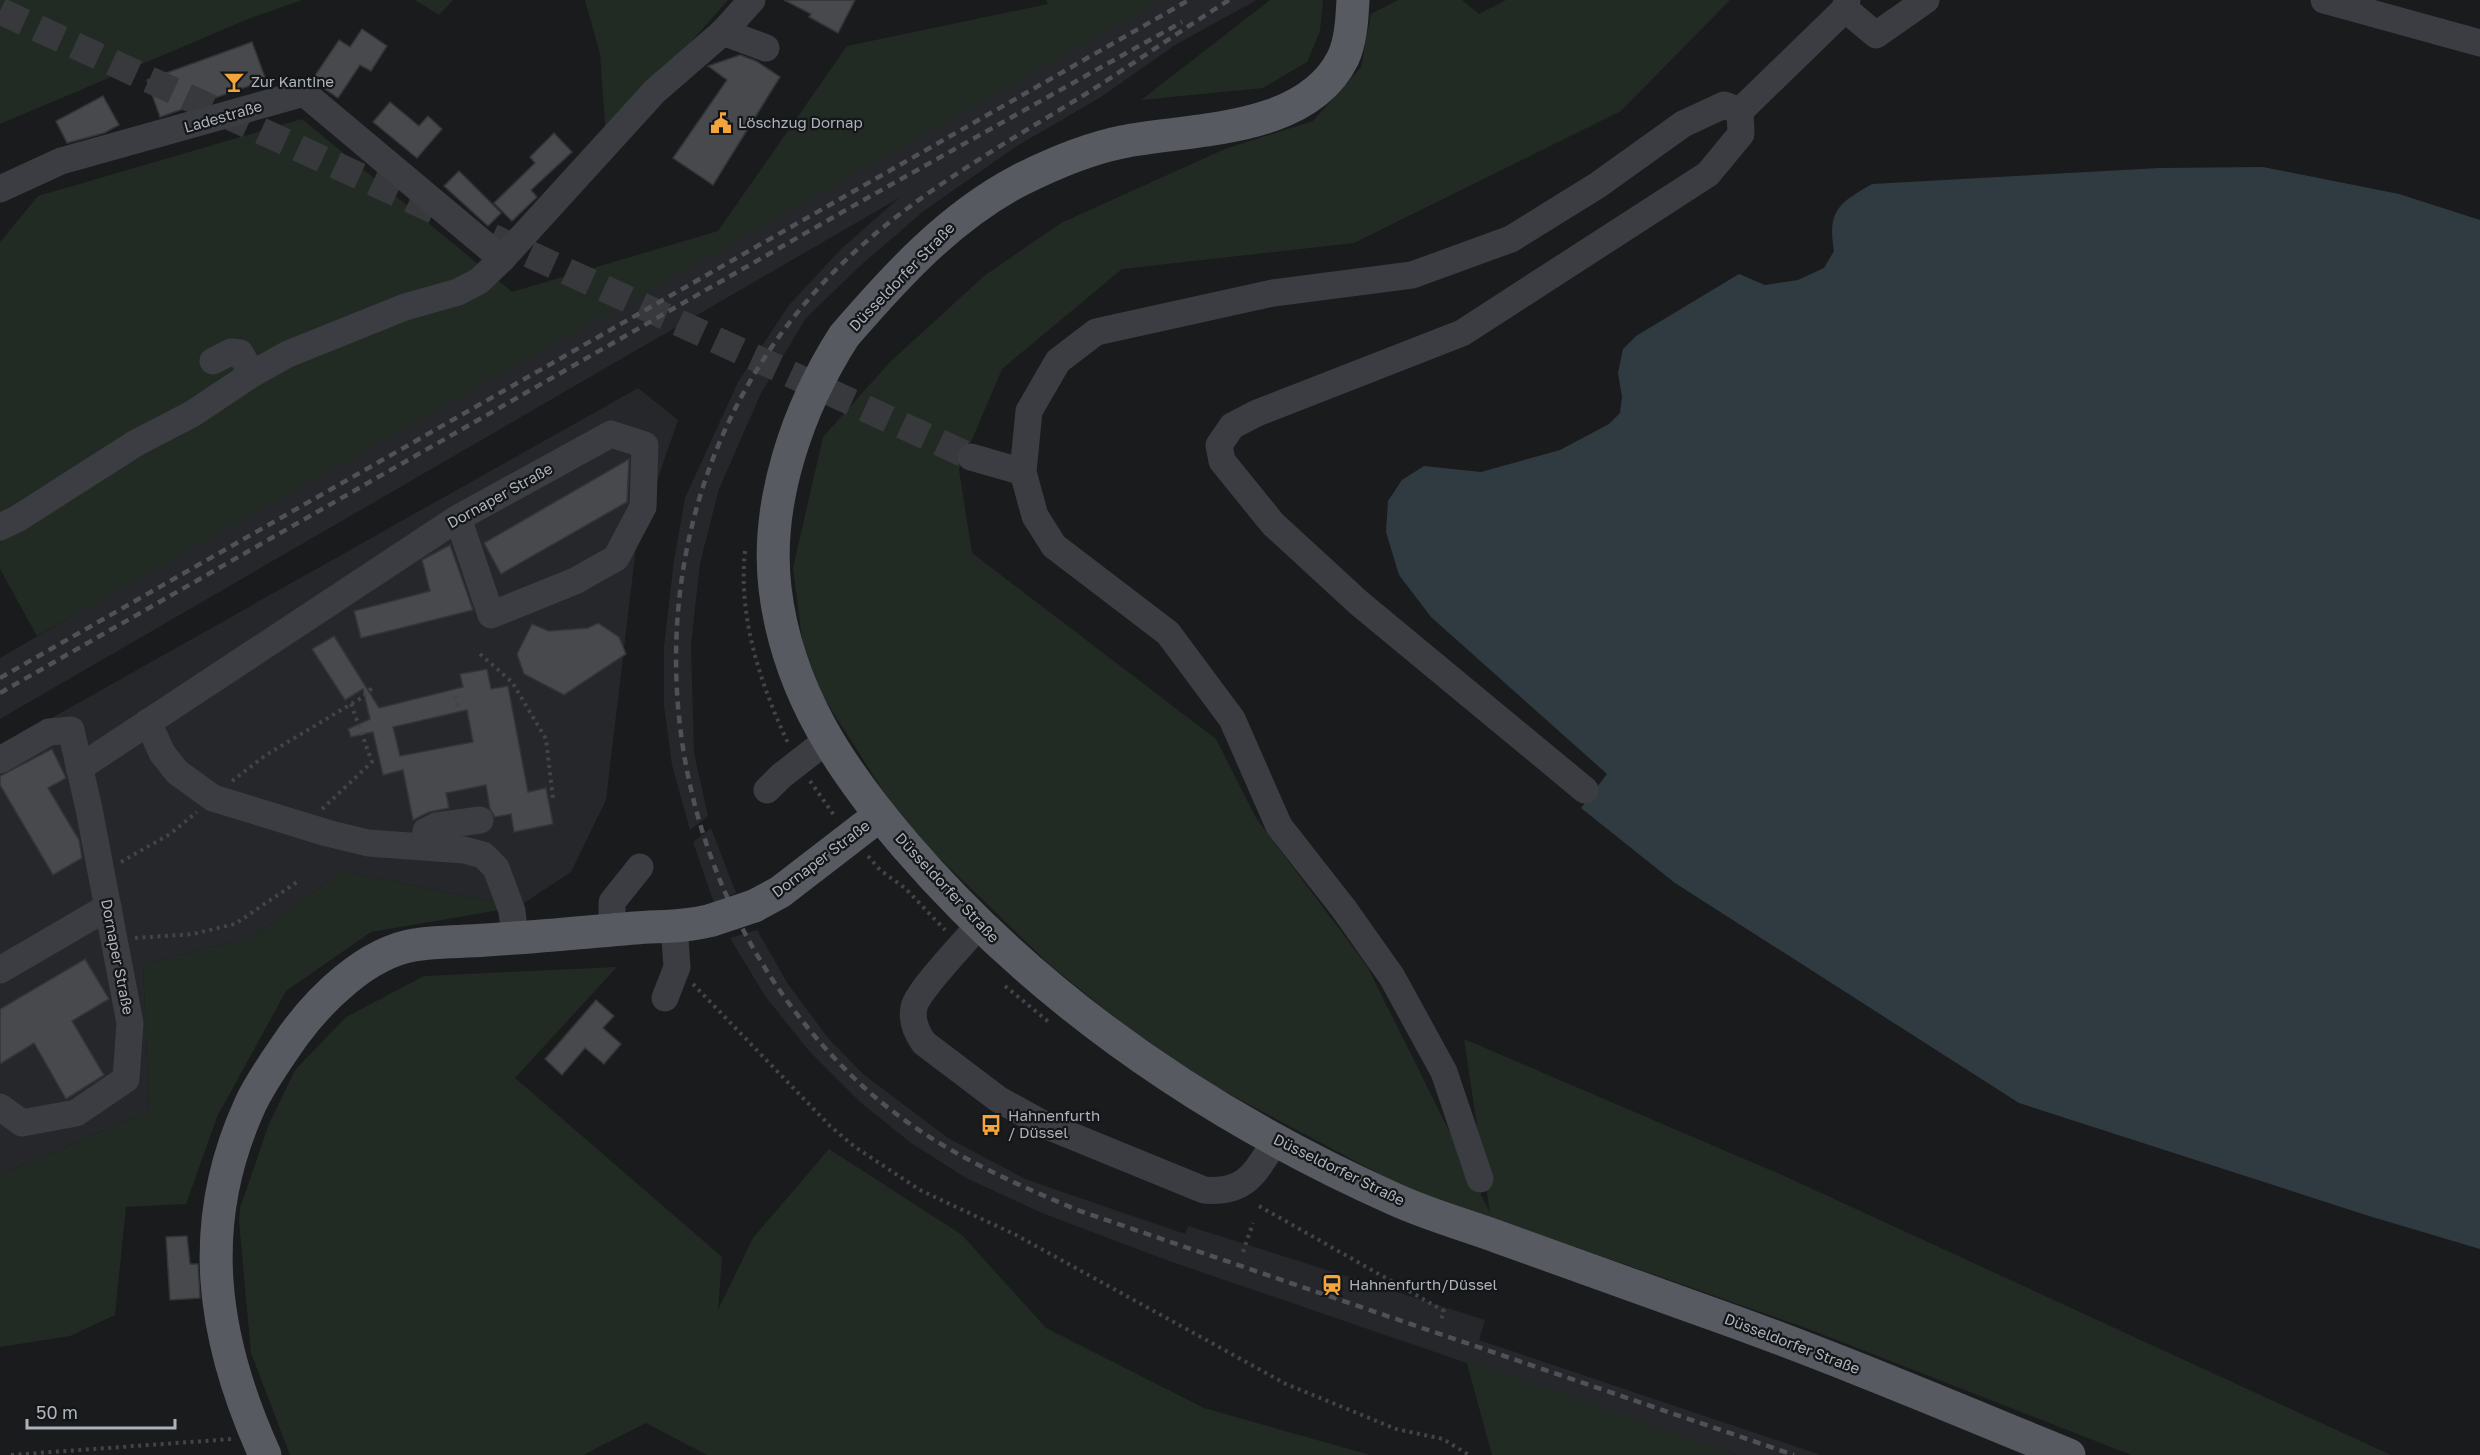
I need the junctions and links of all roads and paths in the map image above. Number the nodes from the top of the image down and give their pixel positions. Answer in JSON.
{"nodes":[{"id":1,"x":752,"y":0,"type":"edge"},
{"id":2,"x":1353,"y":0,"type":"edge"},
{"id":3,"x":1926,"y":0,"type":"edge"},
{"id":4,"x":2324,"y":0,"type":"edge"},
{"id":5,"x":1846,"y":5,"type":"edge"},
{"id":6,"x":723,"y":32,"type":"junction"},
{"id":7,"x":2480,"y":43,"type":"edge"},
{"id":8,"x":766,"y":48,"type":"dead end"},
{"id":9,"x":1740,"y":111,"type":"junction"},
{"id":10,"x":0,"y":189,"type":"edge"},
{"id":11,"x":502,"y":259,"type":"junction"},
{"id":12,"x":213,"y":361,"type":"dead end"},
{"id":13,"x":252,"y":374,"type":"junction"},
{"id":14,"x":971,"y":457,"type":"tunnel mouth"},
{"id":15,"x":1023,"y":472,"type":"junction"},
{"id":16,"x":458,"y":518,"type":"junction"},
{"id":17,"x":0,"y":527,"type":"edge"},
{"id":18,"x":480,"y":654,"type":"dead end"},
{"id":19,"x":455,"y":696,"type":"dead end"},
{"id":20,"x":351,"y":704,"type":"dead end"},
{"id":21,"x":459,"y":710,"type":"dead end"},
{"id":22,"x":148,"y":722,"type":"junction"},
{"id":23,"x":826,"y":741,"type":"junction"},
{"id":24,"x":0,"y":760,"type":"edge"},
{"id":25,"x":79,"y":768,"type":"junction"},
{"id":26,"x":767,"y":790,"type":"dead end"},
{"id":27,"x":1584,"y":790,"type":"dead end"},
{"id":28,"x":553,"y":799,"type":"dead end"},
{"id":29,"x":323,"y":805,"type":"dead end"},
{"id":30,"x":880,"y":815,"type":"junction"},
{"id":31,"x":480,"y":820,"type":"dead end"},
{"id":32,"x":424,"y":846,"type":"junction"},
{"id":33,"x":640,"y":867,"type":"dead end"},
{"id":34,"x":297,"y":882,"type":"dead end"},
{"id":35,"x":108,"y":907,"type":"junction"},
{"id":36,"x":674,"y":925,"type":"junction"},
{"id":37,"x":979,"y":925,"type":"junction"},
{"id":38,"x":612,"y":930,"type":"junction"},
{"id":39,"x":514,"y":938,"type":"junction"},
{"id":40,"x":113,"y":939,"type":"junction"},
{"id":41,"x":677,"y":967,"type":"junction"},
{"id":42,"x":0,"y":970,"type":"edge"},
{"id":43,"x":665,"y":998,"type":"dead end"},
{"id":44,"x":0,"y":1107,"type":"edge"},
{"id":45,"x":1276,"y":1140,"type":"junction"},
{"id":46,"x":1480,"y":1179,"type":"dead end"},
{"id":47,"x":1259,"y":1206,"type":"dead end"},
{"id":48,"x":1253,"y":1223,"type":"dead end"},
{"id":49,"x":1243,"y":1252,"type":"dead end"},
{"id":50,"x":1441,"y":1320,"type":"dead end"},
{"id":51,"x":260,"y":1445,"type":"edge"},
{"id":52,"x":11,"y":1455,"type":"edge"},
{"id":53,"x":1469,"y":1455,"type":"edge"},
{"id":54,"x":2069,"y":1455,"type":"edge"}],
"edges":[{"from":1,"to":6,"type":"street"},
{"from":2,"to":23,"type":"main road","name":"Düsseldorfer Straße"},
{"from":3,"to":5,"type":"street"},
{"from":4,"to":7,"type":"street"},
{"from":5,"to":9,"type":"street"},
{"from":6,"to":8,"type":"street"},
{"from":6,"to":11,"type":"street"},
{"from":9,"to":15,"type":"street"},
{"from":9,"to":27,"type":"street"},
{"from":10,"to":11,"type":"street","name":"Ladestraße"},
{"from":11,"to":13,"type":"street"},
{"from":12,"to":13,"type":"street"},
{"from":13,"to":17,"type":"street"},
{"from":14,"to":15,"type":"street"},
{"from":15,"to":46,"type":"street"},
{"from":16,"to":16,"type":"street","name":"Dornaper Straße"},
{"from":16,"to":22,"type":"street","name":"Dornaper Straße"},
{"from":18,"to":28,"type":"path"},
{"from":19,"to":21,"type":"path"},
{"from":20,"to":29,"type":"path"},
{"from":22,"to":25,"type":"street","name":"Dornaper Straße"},
{"from":22,"to":32,"type":"street"},
{"from":23,"to":26,"type":"street"},
{"from":23,"to":30,"type":"main road","name":"Düsseldorfer Straße"},
{"from":24,"to":25,"type":"street","name":"Dornaper Straße"},
{"from":25,"to":35,"type":"street","name":"Dornaper Straße"},
{"from":30,"to":36,"type":"main road","name":"Dornaper Straße","bridge":true},
{"from":30,"to":37,"type":"main road","name":"Düsseldorfer Straße"},
{"from":31,"to":32,"type":"street"},
{"from":32,"to":39,"type":"street"},
{"from":33,"to":38,"type":"street"},
{"from":34,"to":40,"type":"path"},
{"from":35,"to":40,"type":"street","name":"Dornaper Straße"},
{"from":35,"to":42,"type":"street"},
{"from":36,"to":38,"type":"main road","name":"Dornaper Straße"},
{"from":36,"to":41,"type":"street"},
{"from":37,"to":45,"type":"main road","name":"Düsseldorfer Straße"},
{"from":37,"to":45,"type":"street"},
{"from":38,"to":39,"type":"main road","name":"Dornaper Straße"},
{"from":39,"to":51,"type":"main road","name":"Dornaper Straße"},
{"from":40,"to":44,"type":"street","name":"Dornaper Straße"},
{"from":41,"to":43,"type":"street"},
{"from":41,"to":53,"type":"path"},
{"from":45,"to":54,"type":"main road","name":"Düsseldorfer Straße"},
{"from":47,"to":50,"type":"path"},
{"from":48,"to":49,"type":"path"},
{"from":51,"to":52,"type":"path"}]}
